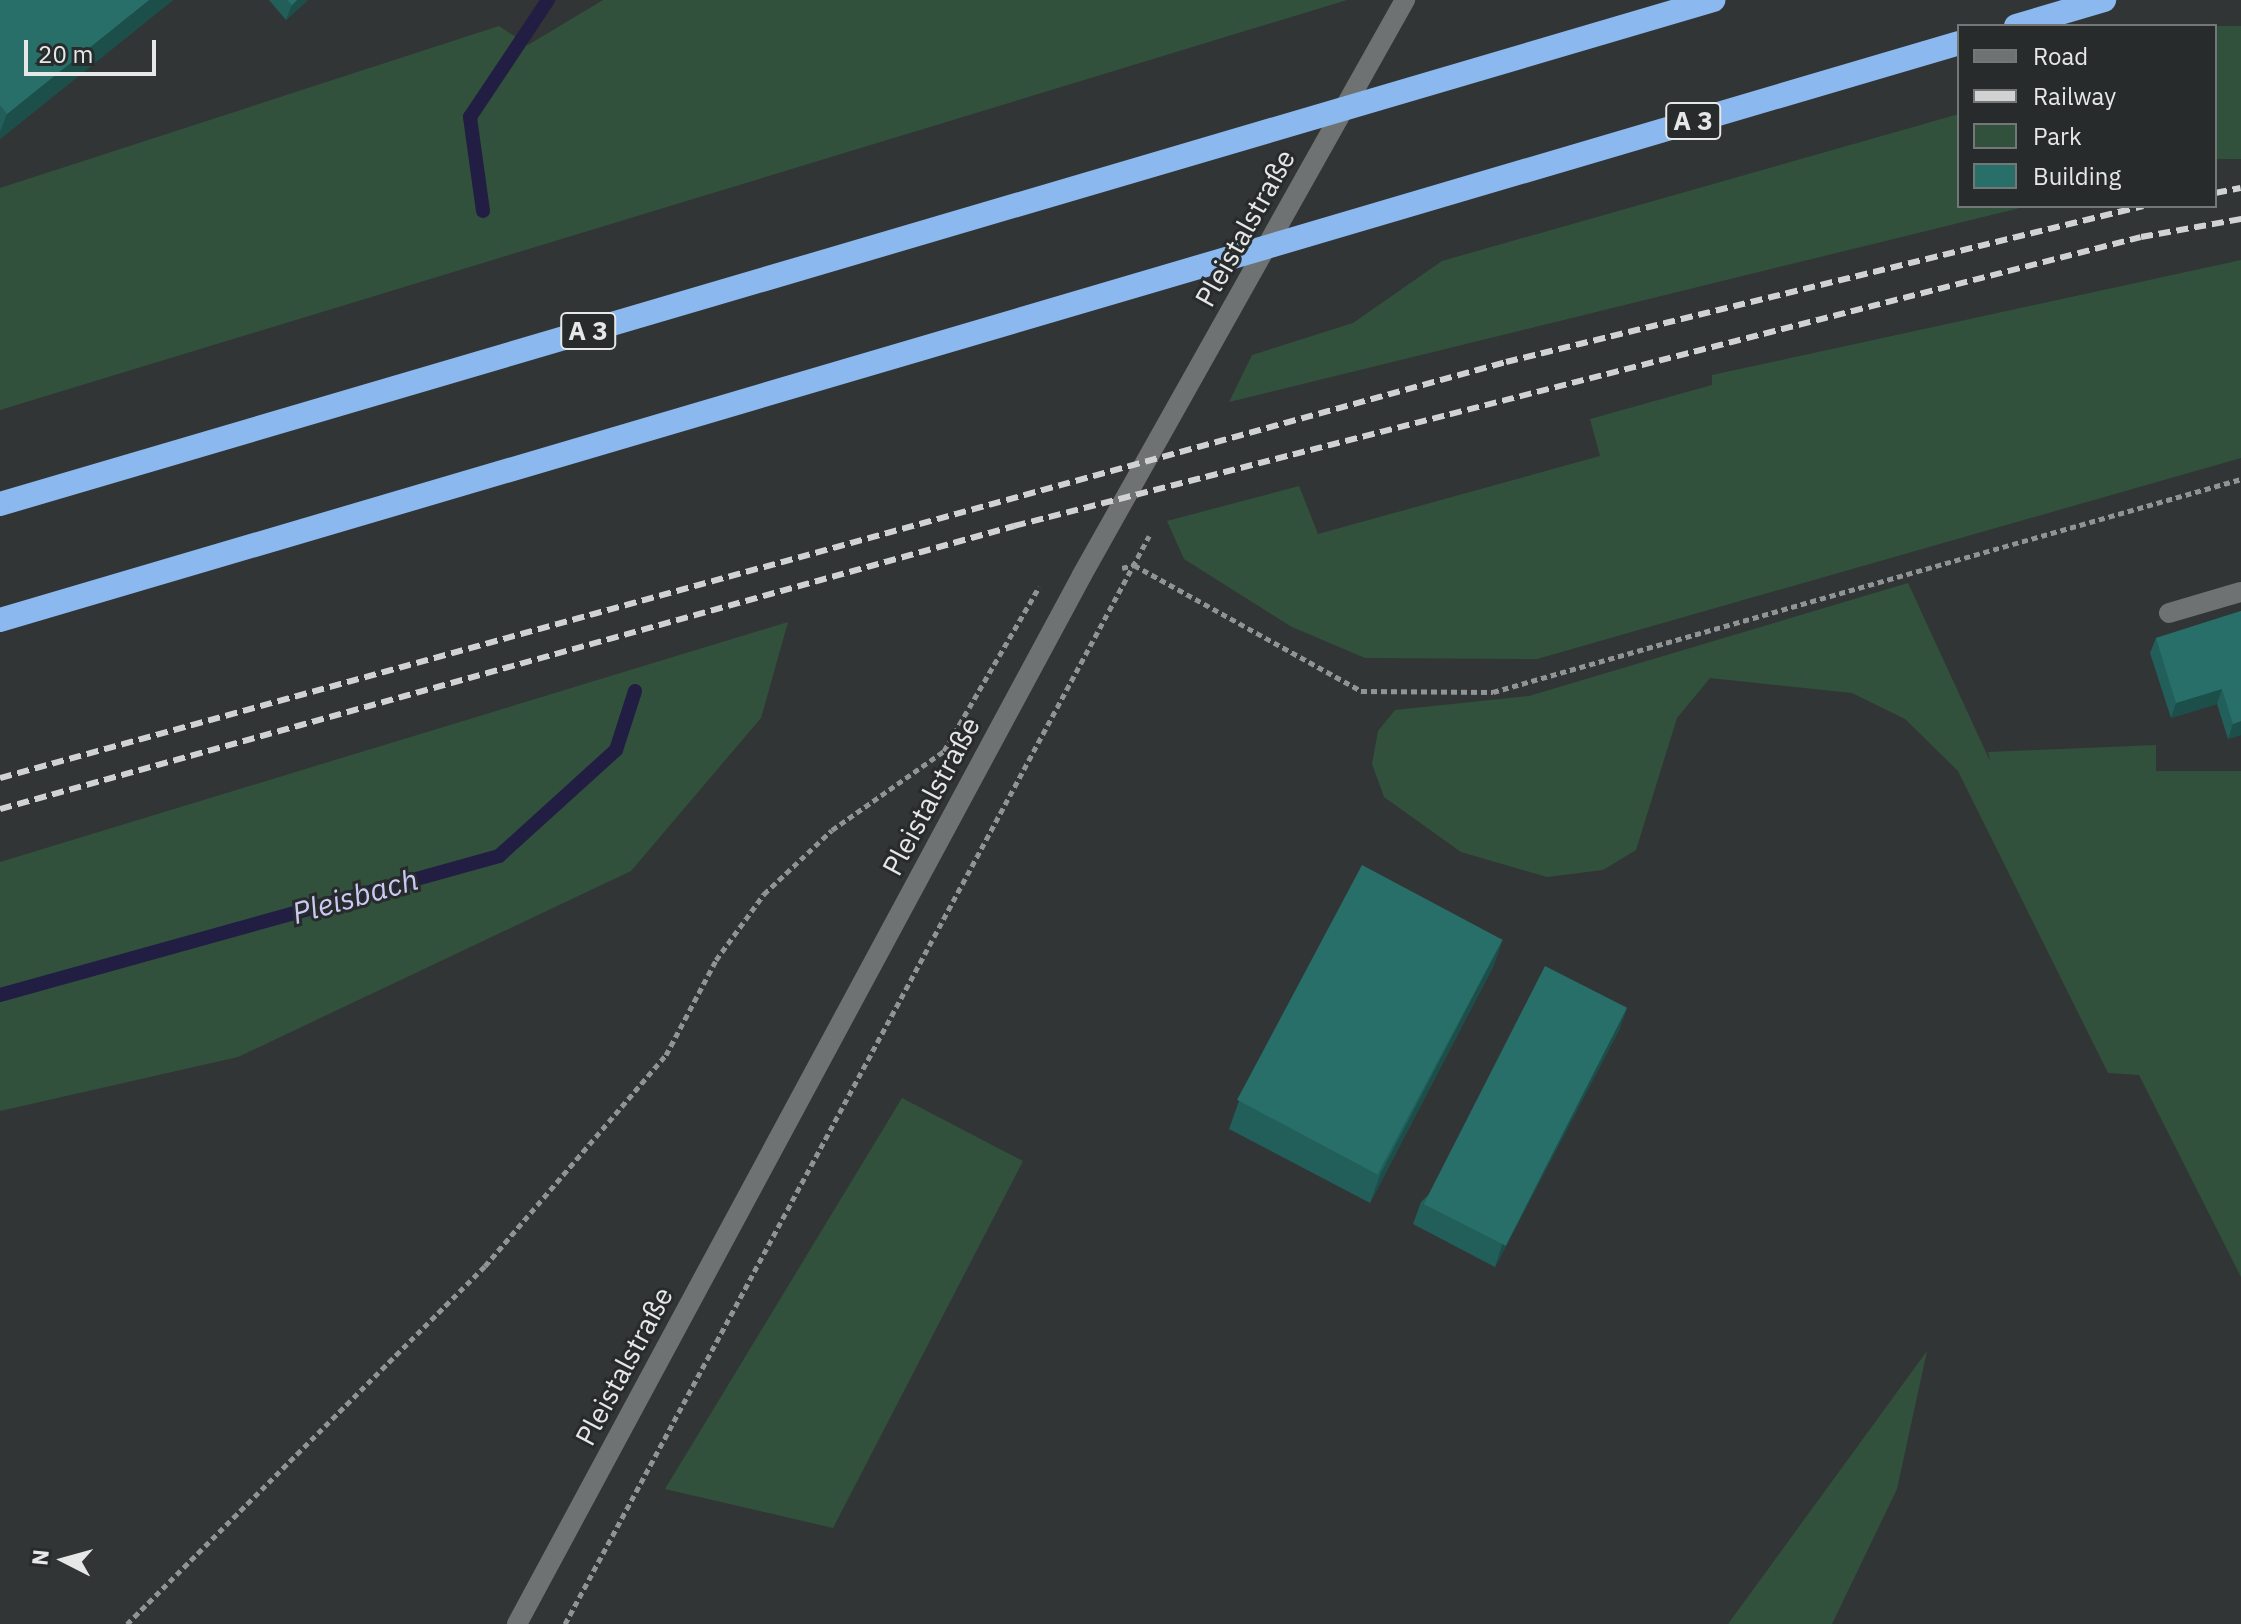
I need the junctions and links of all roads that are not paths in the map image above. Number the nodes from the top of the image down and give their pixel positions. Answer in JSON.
{"nodes":[{"id":1,"x":1405,"y":0,"type":"edge"},
{"id":2,"x":1713,"y":0,"type":"edge"},
{"id":3,"x":2104,"y":0,"type":"edge"},
{"id":4,"x":2023,"y":24,"type":"edge"},
{"id":5,"x":1957,"y":44,"type":"edge"},
{"id":6,"x":0,"y":504,"type":"edge"},
{"id":7,"x":2241,"y":592,"type":"edge"},
{"id":8,"x":2169,"y":613,"type":"dead end"},
{"id":9,"x":0,"y":620,"type":"edge"},
{"id":10,"x":517,"y":1624,"type":"edge"}],
"edges":[{"from":1,"to":10,"type":"main road","name":"Pleistalstraße"},
{"from":2,"to":6,"type":"highway","number":"A 3"},
{"from":3,"to":4,"type":"highway"},
{"from":5,"to":9,"type":"highway","number":"A 3"},
{"from":7,"to":8,"type":"main road"}]}
